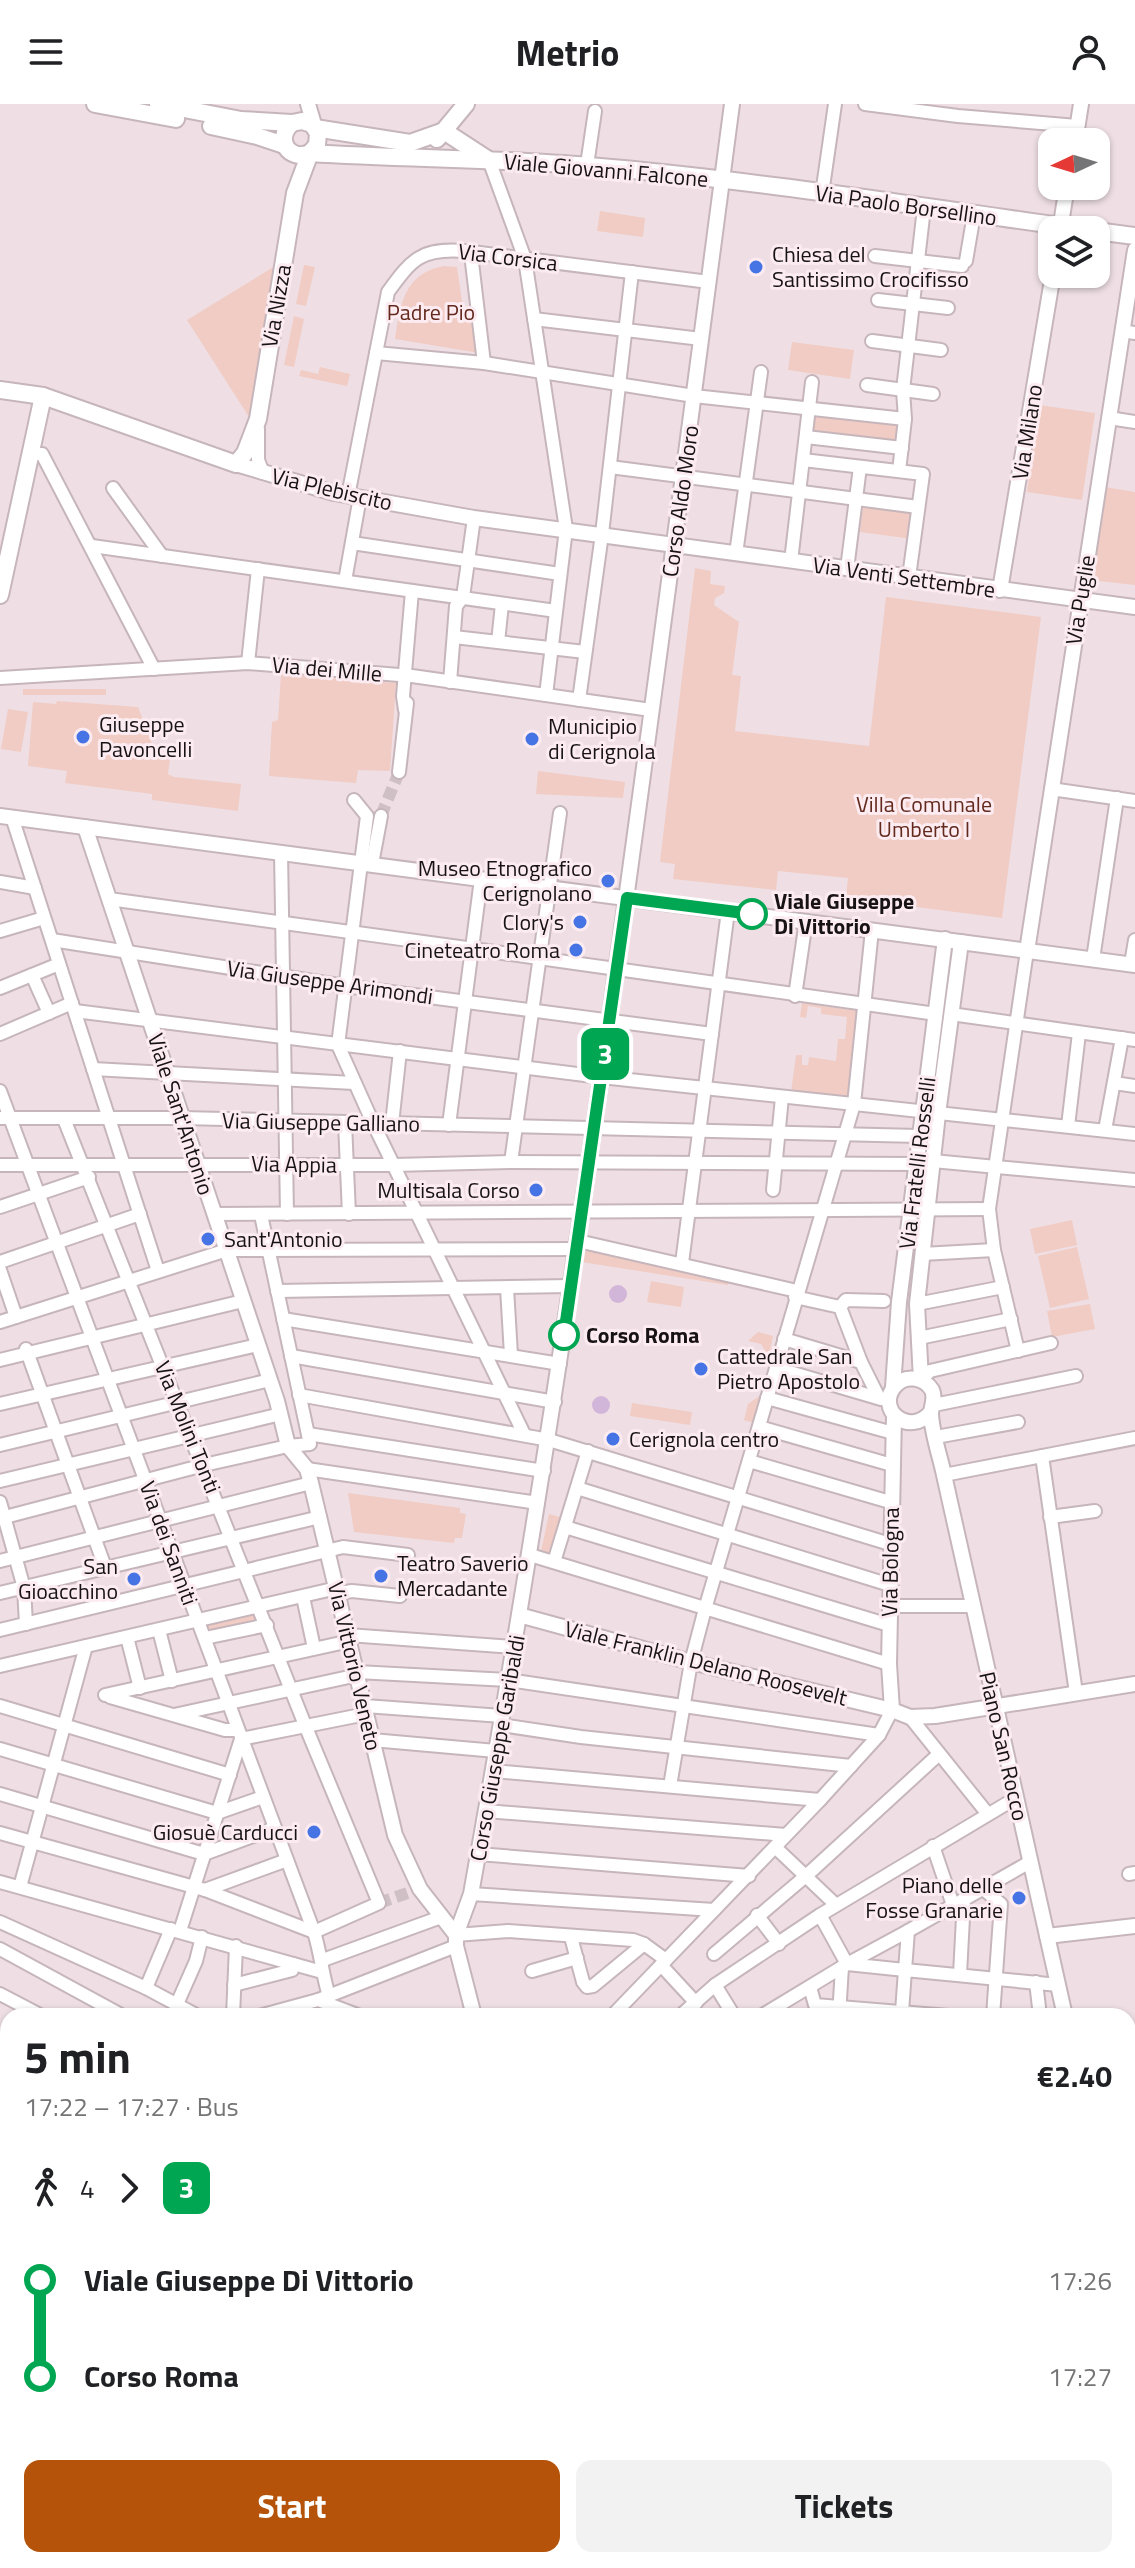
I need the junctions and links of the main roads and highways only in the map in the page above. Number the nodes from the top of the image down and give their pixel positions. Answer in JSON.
{"nodes":[{"id":1,"x":95,"y":104,"type":"edge"},
{"id":2,"x":158,"y":104,"type":"edge"},
{"id":3,"x":461,"y":107,"type":"edge"},
{"id":4,"x":292,"y":123,"type":"junction"},
{"id":5,"x":315,"y":128,"type":"junction"},
{"id":6,"x":444,"y":131,"type":"junction"},
{"id":7,"x":287,"y":148,"type":"junction"},
{"id":8,"x":310,"y":153,"type":"junction"},
{"id":9,"x":417,"y":156,"type":"junction"},
{"id":10,"x":489,"y":160,"type":"junction"},
{"id":11,"x":722,"y":180,"type":"joint"},
{"id":12,"x":295,"y":193,"type":"junction"},
{"id":13,"x":1038,"y":224,"type":"edge"},
{"id":14,"x":1110,"y":233,"type":"edge"},
{"id":15,"x":1135,"y":236,"type":"edge"},
{"id":16,"x":0,"y":390,"type":"edge"},
{"id":17,"x":43,"y":396,"type":"junction"},
{"id":18,"x":236,"y":464,"type":"joint"},
{"id":19,"x":2,"y":577,"type":"edge"},
{"id":20,"x":0,"y":595,"type":"edge"}],
"edges":[{"from":1,"to":7,"type":"main road"},
{"from":2,"to":4,"type":"main road"},
{"from":3,"to":6,"type":"main road"},
{"from":4,"to":5,"type":"main road"},
{"from":4,"to":7,"type":"main road"},
{"from":5,"to":6,"type":"main road"},
{"from":5,"to":8,"type":"main road"},
{"from":6,"to":9,"type":"main road"},
{"from":6,"to":10,"type":"main road","name":"Viale Giovanni Falcone"},
{"from":7,"to":8,"type":"main road"},
{"from":7,"to":12,"type":"main road","name":"Via Nizza"},
{"from":8,"to":9,"type":"main road","name":"Viale Giovanni Falcone"},
{"from":8,"to":12,"type":"main road","name":"Via Nizza"},
{"from":9,"to":10,"type":"main road","name":"Viale Giovanni Falcone"},
{"from":10,"to":11,"type":"main road","name":"Viale Giovanni Falcone"},
{"from":11,"to":13,"type":"main road","name":"Via Paolo Borsellino"},
{"from":12,"to":18,"type":"main road","name":"Via Nizza"},
{"from":14,"to":15,"type":"main road"},
{"from":16,"to":17,"type":"main road","name":"Via Plebiscito"},
{"from":17,"to":18,"type":"main road","name":"Via Plebiscito"},
{"from":17,"to":19,"type":"main road"},
{"from":19,"to":20,"type":"main road"}]}
